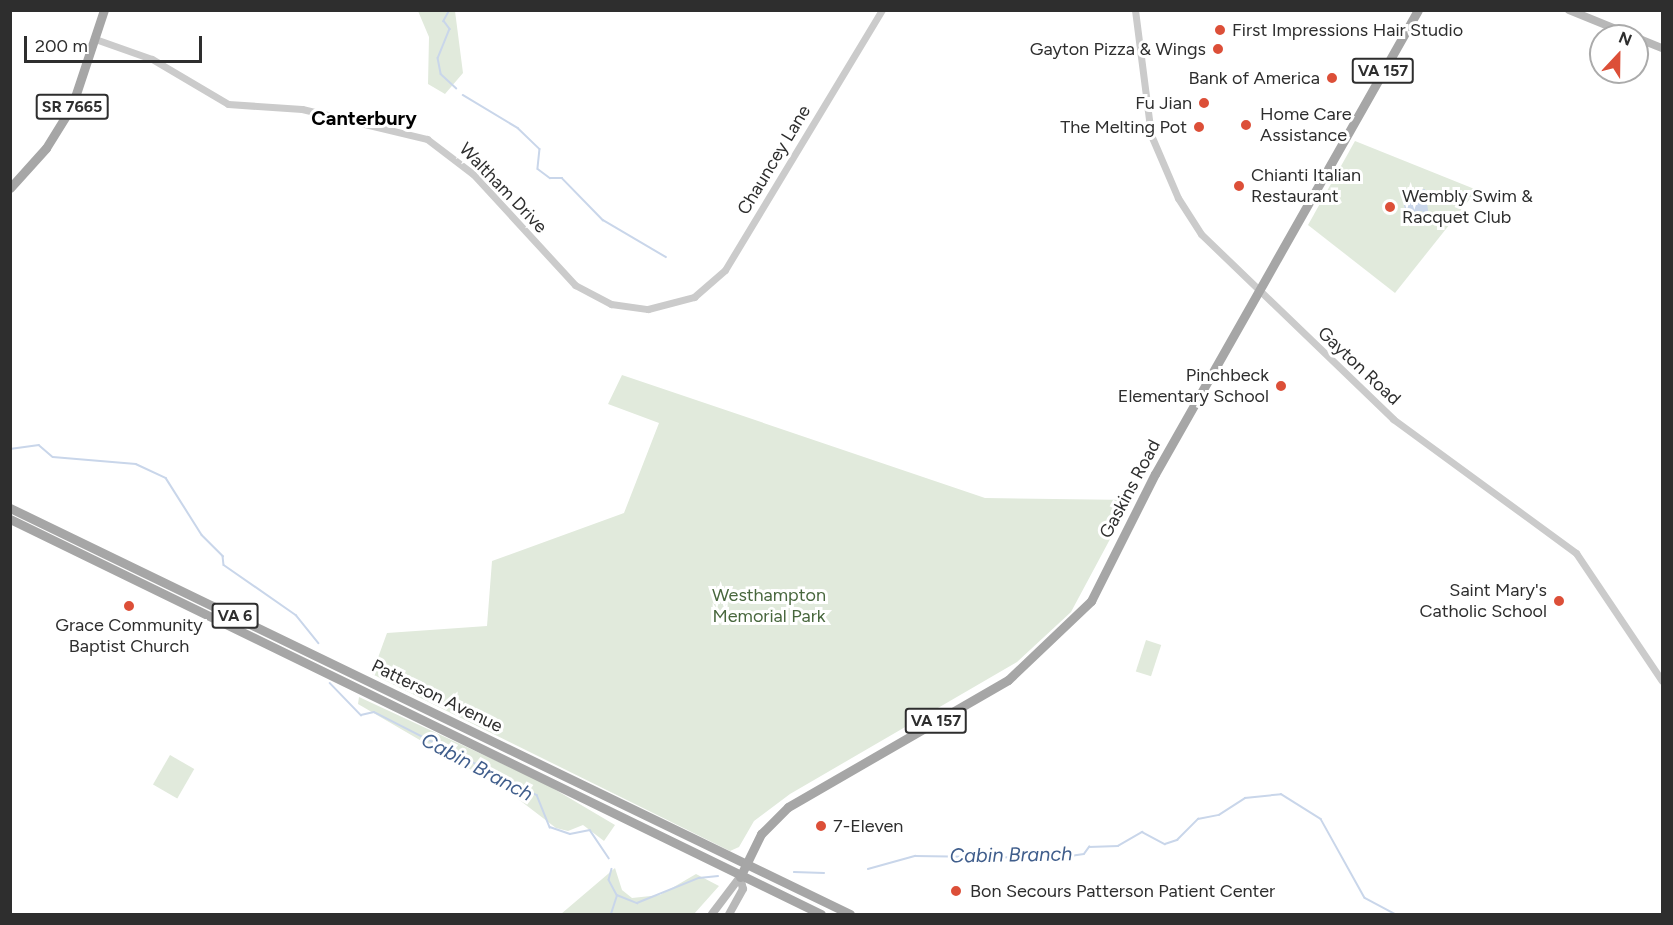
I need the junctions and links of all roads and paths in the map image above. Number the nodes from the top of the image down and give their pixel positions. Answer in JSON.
{"nodes":[{"id":1,"x":104,"y":10,"type":"edge"},
{"id":2,"x":882,"y":10,"type":"edge"},
{"id":3,"x":1134,"y":10,"type":"edge"},
{"id":4,"x":1419,"y":10,"type":"edge"},
{"id":5,"x":1569,"y":10,"type":"edge"},
{"id":6,"x":1603,"y":24,"type":"edge"},
{"id":7,"x":98,"y":40,"type":"junction"},
{"id":8,"x":10,"y":188,"type":"edge"},
{"id":9,"x":1258,"y":292,"type":"junction"},
{"id":10,"x":672,"y":306,"type":"joint"},
{"id":11,"x":10,"y":508,"type":"edge"},
{"id":12,"x":10,"y":519,"type":"edge"},
{"id":13,"x":1662,"y":681,"type":"edge"},
{"id":14,"x":746,"y":864,"type":"junction"},
{"id":15,"x":740,"y":877,"type":"junction"},
{"id":16,"x":712,"y":915,"type":"edge"},
{"id":17,"x":729,"y":915,"type":"edge"},
{"id":18,"x":821,"y":915,"type":"edge"},
{"id":19,"x":850,"y":915,"type":"edge"}],
"edges":[{"from":1,"to":7,"type":"main road","number":"SR 7665"},
{"from":2,"to":10,"type":"street","name":"Chauncey Lane"},
{"from":3,"to":9,"type":"street","name":"Gayton Road"},
{"from":4,"to":9,"type":"main road","name":"Gaskins Road","number":"VA 157"},
{"from":5,"to":6,"type":"main road"},
{"from":7,"to":8,"type":"main road","number":"SR 7665"},
{"from":7,"to":10,"type":"street","name":"Waltham Drive"},
{"from":9,"to":13,"type":"street","name":"Gayton Road"},
{"from":9,"to":14,"type":"main road","name":"Gaskins Road","number":"VA 157"},
{"from":11,"to":14,"type":"main road","name":"Patterson Avenue","number":"VA 6"},
{"from":12,"to":15,"type":"main road","name":"Patterson Avenue","number":"VA 6"},
{"from":14,"to":15,"type":"main road","number":"VA 157"},
{"from":14,"to":19,"type":"main road","name":"Patterson Avenue","number":"VA 6"},
{"from":15,"to":16,"type":"main road"},
{"from":15,"to":17,"type":"main road"},
{"from":15,"to":18,"type":"main road","name":"Patterson Avenue","number":"VA 6"}]}
